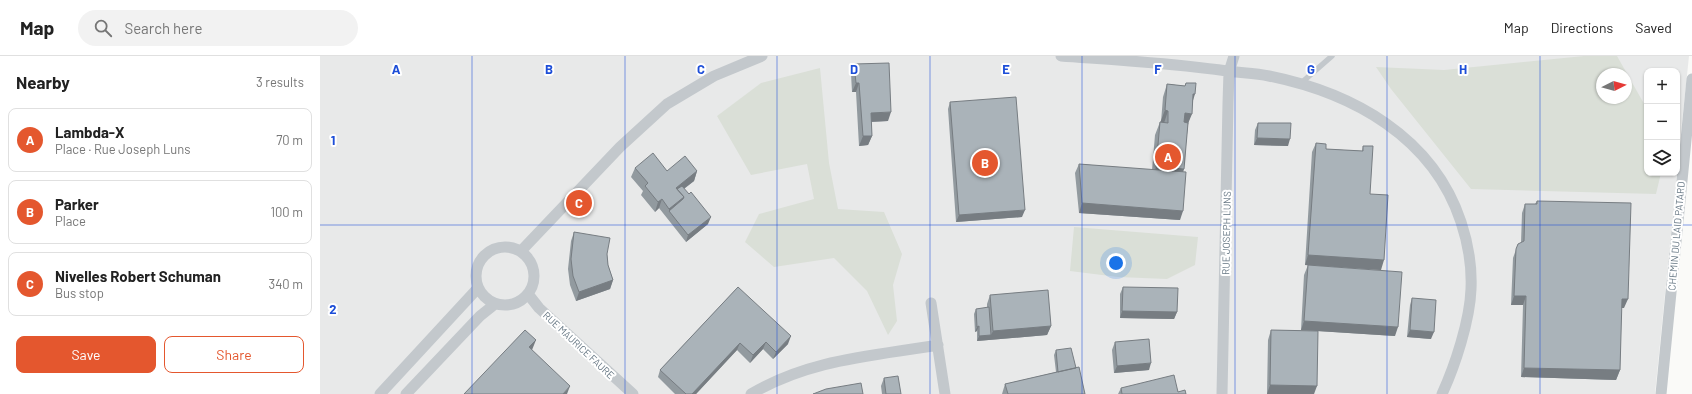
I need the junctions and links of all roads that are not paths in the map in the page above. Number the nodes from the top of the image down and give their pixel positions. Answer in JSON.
{"nodes":[{"id":1,"x":762,"y":56,"type":"edge"},
{"id":2,"x":1061,"y":56,"type":"edge"},
{"id":3,"x":1226,"y":56,"type":"edge"},
{"id":4,"x":1234,"y":56,"type":"edge"},
{"id":5,"x":1332,"y":56,"type":"edge"},
{"id":6,"x":1230,"y":72,"type":"junction"},
{"id":7,"x":1692,"y":79,"type":"edge"},
{"id":8,"x":1300,"y":84,"type":"junction"},
{"id":9,"x":521,"y":251,"type":"junction"},
{"id":10,"x":478,"y":288,"type":"junction"},
{"id":11,"x":528,"y":294,"type":"junction"},
{"id":12,"x":931,"y":303,"type":"dead end"},
{"id":13,"x":495,"y":304,"type":"junction"},
{"id":14,"x":938,"y":345,"type":"junction"},
{"id":15,"x":380,"y":394,"type":"edge"},
{"id":16,"x":406,"y":394,"type":"edge"},
{"id":17,"x":633,"y":394,"type":"edge"},
{"id":18,"x":752,"y":394,"type":"edge"},
{"id":19,"x":946,"y":394,"type":"edge"},
{"id":20,"x":1222,"y":394,"type":"edge"},
{"id":21,"x":1442,"y":394,"type":"edge"},
{"id":22,"x":1661,"y":394,"type":"edge"}],
"edges":[{"from":1,"to":9,"type":"street"},
{"from":2,"to":6,"type":"street"},
{"from":3,"to":6,"type":"street","name":"RUE JOSEPH LUNS"},
{"from":4,"to":6,"type":"street","name":"RUE JOSEPH LUNS"},
{"from":5,"to":8,"type":"lane"},
{"from":6,"to":8,"type":"street"},
{"from":6,"to":20,"type":"street","name":"RUE JOSEPH LUNS"},
{"from":7,"to":22,"type":"street","name":"CHEMIN DU LAID PATARD"},
{"from":8,"to":21,"type":"street"},
{"from":9,"to":10,"type":"street"},
{"from":9,"to":11,"type":"street"},
{"from":10,"to":13,"type":"street"},
{"from":10,"to":15,"type":"street"},
{"from":11,"to":13,"type":"street"},
{"from":11,"to":17,"type":"street","name":"RUE MAURICE FAURE"},
{"from":12,"to":14,"type":"street"},
{"from":13,"to":16,"type":"street"},
{"from":14,"to":18,"type":"street"},
{"from":14,"to":19,"type":"street"}]}
